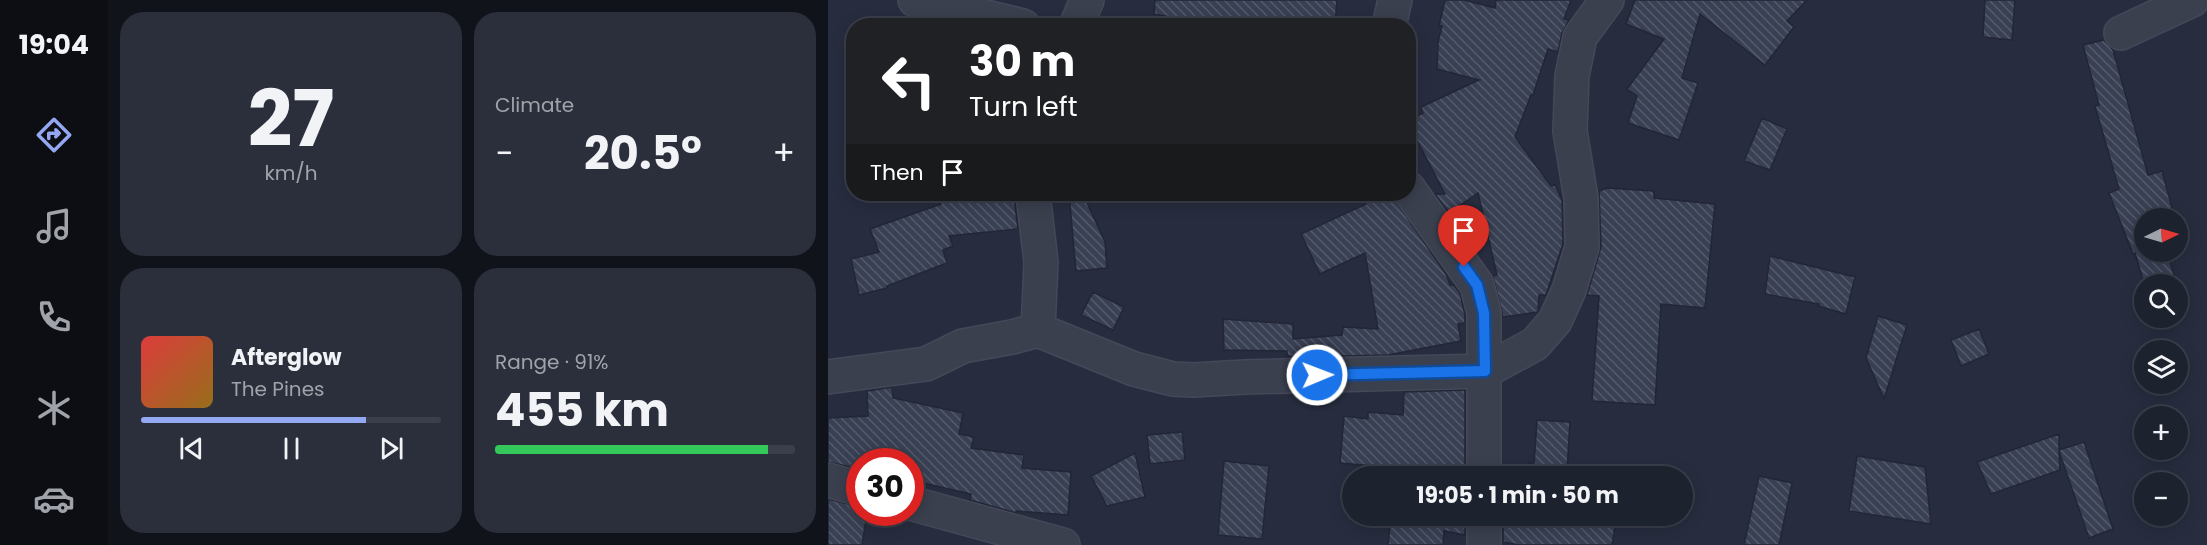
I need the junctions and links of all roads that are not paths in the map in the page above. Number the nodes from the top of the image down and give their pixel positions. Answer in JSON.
{"nodes":[{"id":1,"x":915,"y":0,"type":"edge"},
{"id":2,"x":1087,"y":0,"type":"edge"},
{"id":3,"x":1395,"y":0,"type":"edge"},
{"id":4,"x":1607,"y":0,"type":"edge"},
{"id":5,"x":2192,"y":0,"type":"edge"},
{"id":6,"x":990,"y":18,"type":"edge"},
{"id":7,"x":1079,"y":18,"type":"edge"},
{"id":8,"x":1391,"y":18,"type":"edge"},
{"id":9,"x":2121,"y":33,"type":"dead end"},
{"id":10,"x":1416,"y":199,"type":"edge"},
{"id":11,"x":1035,"y":201,"type":"edge"},
{"id":12,"x":1038,"y":330,"type":"junction"},
{"id":13,"x":1485,"y":371,"type":"junction"},
{"id":14,"x":828,"y":377,"type":"edge"},
{"id":15,"x":1484,"y":466,"type":"edge"},
{"id":16,"x":828,"y":480,"type":"edge"},
{"id":17,"x":846,"y":485,"type":"edge"},
{"id":18,"x":924,"y":507,"type":"edge"},
{"id":19,"x":1484,"y":526,"type":"edge"},
{"id":20,"x":1064,"y":545,"type":"edge"},
{"id":21,"x":1484,"y":545,"type":"edge"}],
"edges":[{"from":1,"to":6,"type":"street"},
{"from":2,"to":7,"type":"street"},
{"from":3,"to":8,"type":"street"},
{"from":4,"to":13,"type":"street"},
{"from":5,"to":9,"type":"street"},
{"from":10,"to":13,"type":"street"},
{"from":11,"to":12,"type":"street"},
{"from":12,"to":13,"type":"street"},
{"from":12,"to":14,"type":"street"},
{"from":13,"to":15,"type":"street"},
{"from":16,"to":17,"type":"street"},
{"from":18,"to":20,"type":"street"},
{"from":19,"to":21,"type":"street"}]}
